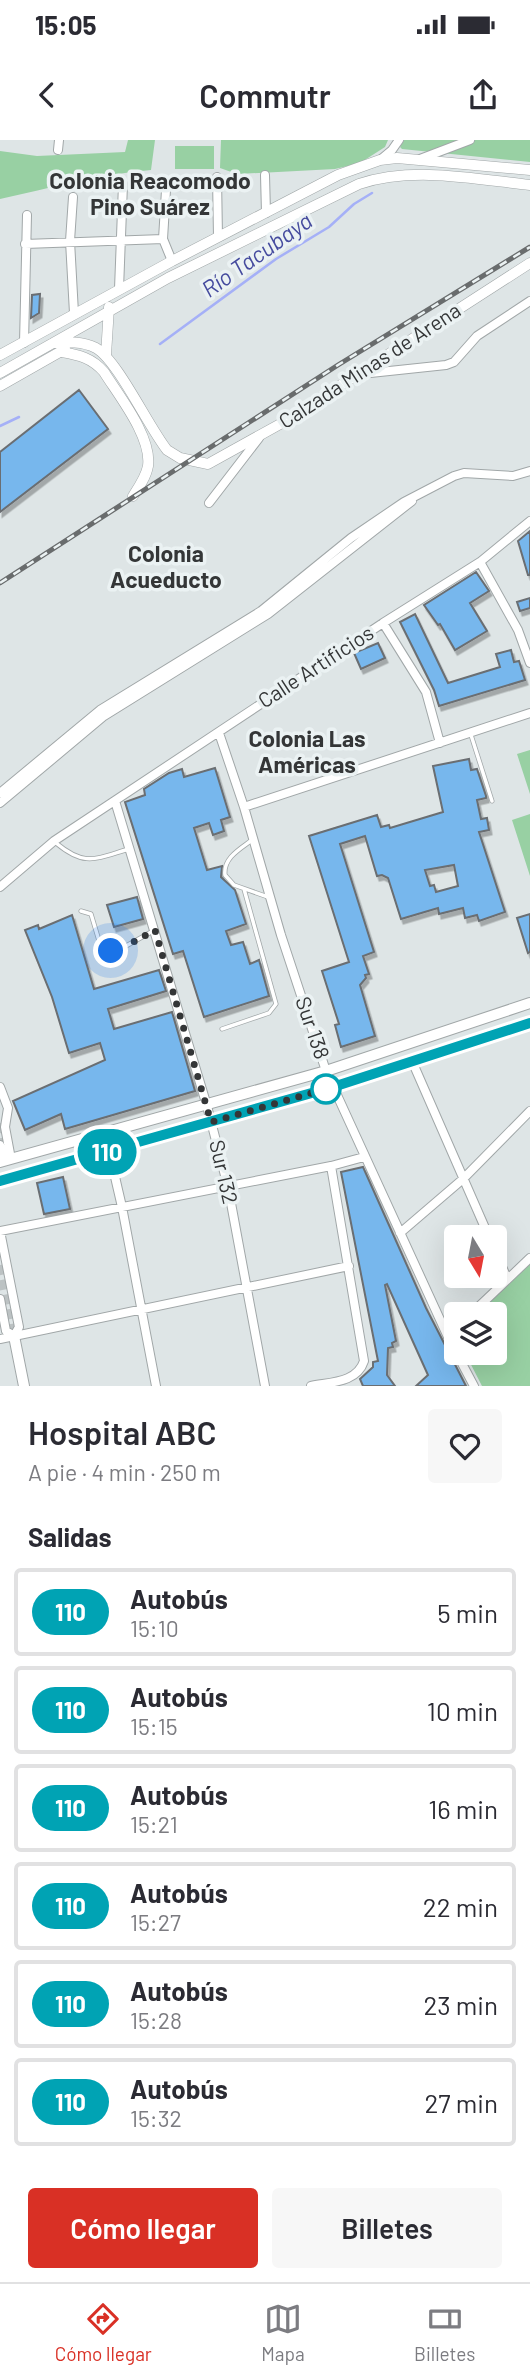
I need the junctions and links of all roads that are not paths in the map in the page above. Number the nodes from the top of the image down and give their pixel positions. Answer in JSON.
{"nodes":[{"id":1,"x":59,"y":140,"type":"edge"},
{"id":2,"x":399,"y":140,"type":"edge"},
{"id":3,"x":470,"y":140,"type":"edge"},
{"id":4,"x":58,"y":150,"type":"dead end"},
{"id":5,"x":420,"y":159,"type":"junction"},
{"id":6,"x":380,"y":160,"type":"junction"},
{"id":7,"x":530,"y":170,"type":"edge"},
{"id":8,"x":265,"y":175,"type":"dead end"},
{"id":9,"x":217,"y":177,"type":"dead end"},
{"id":10,"x":123,"y":184,"type":"dead end"},
{"id":11,"x":530,"y":185,"type":"edge"},
{"id":12,"x":166,"y":190,"type":"dead end"},
{"id":13,"x":73,"y":197,"type":"dead end"},
{"id":14,"x":266,"y":213,"type":"junction"},
{"id":15,"x":27,"y":215,"type":"dead end"},
{"id":16,"x":218,"y":237,"type":"junction"},
{"id":17,"x":163,"y":239,"type":"junction"},
{"id":18,"x":119,"y":241,"type":"junction"},
{"id":19,"x":70,"y":242,"type":"junction"},
{"id":20,"x":25,"y":244,"type":"junction"},
{"id":21,"x":172,"y":261,"type":"junction"},
{"id":22,"x":530,"y":263,"type":"edge"},
{"id":23,"x":115,"y":291,"type":"junction"},
{"id":24,"x":530,"y":301,"type":"edge"},
{"id":25,"x":108,"y":310,"type":"junction"},
{"id":26,"x":74,"y":313,"type":"junction"},
{"id":27,"x":75,"y":329,"type":"junction"},
{"id":28,"x":72,"y":341,"type":"junction"},
{"id":29,"x":24,"y":343,"type":"junction"},
{"id":30,"x":53,"y":343,"type":"junction"},
{"id":31,"x":62,"y":352,"type":"junction"},
{"id":32,"x":0,"y":355,"type":"edge"},
{"id":33,"x":106,"y":355,"type":"junction"},
{"id":34,"x":0,"y":373,"type":"edge"},
{"id":35,"x":358,"y":374,"type":"junction"},
{"id":36,"x":0,"y":386,"type":"edge"},
{"id":37,"x":260,"y":435,"type":"junction"},
{"id":38,"x":530,"y":471,"type":"edge"},
{"id":39,"x":419,"y":494,"type":"junction"},
{"id":40,"x":133,"y":496,"type":"dead end"},
{"id":41,"x":209,"y":503,"type":"dead end"},
{"id":42,"x":530,"y":522,"type":"edge"},
{"id":43,"x":480,"y":562,"type":"junction"},
{"id":44,"x":383,"y":623,"type":"junction"},
{"id":45,"x":530,"y":663,"type":"edge"},
{"id":46,"x":530,"y":713,"type":"edge"},
{"id":47,"x":219,"y":733,"type":"junction"},
{"id":48,"x":471,"y":733,"type":"junction"},
{"id":49,"x":440,"y":743,"type":"junction"},
{"id":50,"x":0,"y":793,"type":"edge"},
{"id":51,"x":115,"y":801,"type":"junction"},
{"id":52,"x":492,"y":801,"type":"dead end"},
{"id":53,"x":0,"y":803,"type":"edge"},
{"id":54,"x":244,"y":807,"type":"junction"},
{"id":55,"x":253,"y":839,"type":"junction"},
{"id":56,"x":54,"y":841,"type":"junction"},
{"id":57,"x":130,"y":848,"type":"junction"},
{"id":58,"x":0,"y":887,"type":"edge"},
{"id":59,"x":244,"y":889,"type":"junction"},
{"id":60,"x":270,"y":898,"type":"junction"},
{"id":61,"x":81,"y":911,"type":"dead end"},
{"id":62,"x":155,"y":930,"type":"junction"},
{"id":63,"x":530,"y":1003,"type":"edge"},
{"id":64,"x":530,"y":1023,"type":"edge"},
{"id":65,"x":222,"y":1030,"type":"dead end"},
{"id":66,"x":412,"y":1061,"type":"junction"},
{"id":67,"x":326,"y":1071,"type":"junction"},
{"id":68,"x":0,"y":1087,"type":"edge"},
{"id":69,"x":333,"y":1087,"type":"junction"},
{"id":70,"x":207,"y":1105,"type":"junction"},
{"id":71,"x":4,"y":1107,"type":"edge"},
{"id":72,"x":530,"y":1111,"type":"edge"},
{"id":73,"x":211,"y":1122,"type":"junction"},
{"id":74,"x":0,"y":1144,"type":"edge"},
{"id":75,"x":109,"y":1151,"type":"junction"},
{"id":76,"x":364,"y":1157,"type":"junction"},
{"id":77,"x":5,"y":1160,"type":"edge"},
{"id":78,"x":331,"y":1166,"type":"junction"},
{"id":79,"x":463,"y":1179,"type":"junction"},
{"id":80,"x":0,"y":1181,"type":"edge"},
{"id":81,"x":228,"y":1187,"type":"junction"},
{"id":82,"x":122,"y":1207,"type":"junction"},
{"id":83,"x":484,"y":1225,"type":"edge"},
{"id":84,"x":0,"y":1231,"type":"edge"},
{"id":85,"x":400,"y":1233,"type":"junction"},
{"id":86,"x":530,"y":1258,"type":"edge"},
{"id":87,"x":349,"y":1266,"type":"junction"},
{"id":88,"x":508,"y":1277,"type":"edge"},
{"id":89,"x":246,"y":1287,"type":"junction"},
{"id":90,"x":497,"y":1288,"type":"edge"},
{"id":91,"x":0,"y":1299,"type":"edge"},
{"id":92,"x":483,"y":1302,"type":"edge"},
{"id":93,"x":142,"y":1309,"type":"junction"},
{"id":94,"x":444,"y":1330,"type":"edge"},
{"id":95,"x":14,"y":1336,"type":"junction"},
{"id":96,"x":0,"y":1339,"type":"edge"},
{"id":97,"x":462,"y":1365,"type":"edge"},
{"id":98,"x":350,"y":1382,"type":"edge"},
{"id":99,"x":24,"y":1386,"type":"edge"},
{"id":100,"x":156,"y":1386,"type":"edge"},
{"id":101,"x":265,"y":1386,"type":"edge"},
{"id":102,"x":311,"y":1386,"type":"edge"},
{"id":103,"x":474,"y":1386,"type":"edge"}],
"edges":[{"from":1,"to":4,"type":"street"},
{"from":2,"to":6,"type":"street"},
{"from":3,"to":5,"type":"street"},
{"from":5,"to":6,"type":"street"},
{"from":5,"to":7,"type":"street"},
{"from":6,"to":14,"type":"street"},
{"from":8,"to":14,"type":"street"},
{"from":9,"to":16,"type":"street"},
{"from":10,"to":18,"type":"street"},
{"from":11,"to":25,"type":"street"},
{"from":12,"to":17,"type":"street"},
{"from":13,"to":19,"type":"street"},
{"from":14,"to":16,"type":"street"},
{"from":15,"to":20,"type":"street"},
{"from":16,"to":21,"type":"street"},
{"from":17,"to":18,"type":"street"},
{"from":17,"to":21,"type":"street"},
{"from":18,"to":19,"type":"street"},
{"from":18,"to":23,"type":"street"},
{"from":19,"to":20,"type":"street"},
{"from":19,"to":26,"type":"street"},
{"from":20,"to":29,"type":"street"},
{"from":21,"to":23,"type":"street"},
{"from":22,"to":35,"type":"street","name":"Calzada Minas de Arena"},
{"from":23,"to":25,"type":"street"},
{"from":23,"to":26,"type":"street"},
{"from":24,"to":35,"type":"street"},
{"from":25,"to":27,"type":"street"},
{"from":25,"to":33,"type":"street"},
{"from":26,"to":27,"type":"street"},
{"from":26,"to":29,"type":"street"},
{"from":27,"to":28,"type":"street"},
{"from":27,"to":30,"type":"street"},
{"from":28,"to":30,"type":"street"},
{"from":28,"to":31,"type":"street"},
{"from":28,"to":33,"type":"street"},
{"from":29,"to":32,"type":"street"},
{"from":30,"to":34,"type":"street"},
{"from":31,"to":36,"type":"street"},
{"from":31,"to":40,"type":"street"},
{"from":33,"to":37,"type":"street","name":"Calzada Minas de Arena"},
{"from":35,"to":37,"type":"street","name":"Calzada Minas de Arena"},
{"from":37,"to":41,"type":"street"},
{"from":38,"to":39,"type":"street"},
{"from":39,"to":50,"type":"street"},
{"from":39,"to":53,"type":"street"},
{"from":42,"to":43,"type":"street","name":"Calle Artificios"},
{"from":43,"to":44,"type":"street","name":"Calle Artificios"},
{"from":43,"to":45,"type":"street"},
{"from":44,"to":47,"type":"street","name":"Calle Artificios"},
{"from":44,"to":49,"type":"street"},
{"from":46,"to":48,"type":"street"},
{"from":47,"to":51,"type":"street","name":"Calle Artificios"},
{"from":47,"to":54,"type":"street","name":"Sur 138"},
{"from":48,"to":49,"type":"street"},
{"from":48,"to":52,"type":"lane"},
{"from":49,"to":54,"type":"street"},
{"from":51,"to":56,"type":"street","name":"Calle Artificios"},
{"from":51,"to":57,"type":"street","name":"Sur 132"},
{"from":54,"to":55,"type":"street","name":"Sur 138"},
{"from":55,"to":59,"type":"lane"},
{"from":55,"to":60,"type":"street","name":"Sur 138"},
{"from":56,"to":57,"type":"lane"},
{"from":56,"to":58,"type":"street","name":"Calle Artificios"},
{"from":57,"to":62,"type":"street","name":"Sur 132"},
{"from":59,"to":60,"type":"lane"},
{"from":59,"to":65,"type":"lane"},
{"from":60,"to":67,"type":"street","name":"Sur 138"},
{"from":61,"to":62,"type":"lane"},
{"from":62,"to":70,"type":"street","name":"Sur 132"},
{"from":63,"to":67,"type":"main road"},
{"from":64,"to":66,"type":"main road"},
{"from":66,"to":69,"type":"main road"},
{"from":66,"to":79,"type":"street"},
{"from":67,"to":69,"type":"street","name":"Sur 138"},
{"from":67,"to":70,"type":"main road"},
{"from":68,"to":71,"type":"street"},
{"from":69,"to":73,"type":"main road"},
{"from":69,"to":76,"type":"street","name":"Sur 138"},
{"from":70,"to":73,"type":"street","name":"Sur 132"},
{"from":70,"to":77,"type":"main road"},
{"from":71,"to":77,"type":"street"},
{"from":72,"to":79,"type":"street"},
{"from":73,"to":75,"type":"main road"},
{"from":73,"to":81,"type":"street","name":"Sur 132"},
{"from":74,"to":77,"type":"street"},
{"from":75,"to":80,"type":"main road"},
{"from":75,"to":82,"type":"street"},
{"from":76,"to":78,"type":"street"},
{"from":76,"to":85,"type":"street","name":"Sur 138"},
{"from":78,"to":81,"type":"street"},
{"from":78,"to":87,"type":"street"},
{"from":79,"to":83,"type":"street"},
{"from":79,"to":85,"type":"street"},
{"from":81,"to":82,"type":"street"},
{"from":81,"to":89,"type":"street","name":"Sur 132"},
{"from":82,"to":84,"type":"street"},
{"from":82,"to":93,"type":"street"},
{"from":84,"to":95,"type":"street"},
{"from":85,"to":94,"type":"street","name":"Sur 138"},
{"from":86,"to":88,"type":"street"},
{"from":87,"to":89,"type":"street"},
{"from":87,"to":98,"type":"street"},
{"from":89,"to":93,"type":"street"},
{"from":89,"to":101,"type":"street","name":"Sur 132"},
{"from":90,"to":92,"type":"street"},
{"from":91,"to":95,"type":"street"},
{"from":93,"to":95,"type":"street"},
{"from":93,"to":100,"type":"street"},
{"from":95,"to":96,"type":"street"},
{"from":95,"to":99,"type":"main road"},
{"from":97,"to":103,"type":"street","name":"Sur 138"},
{"from":98,"to":102,"type":"street"}]}
